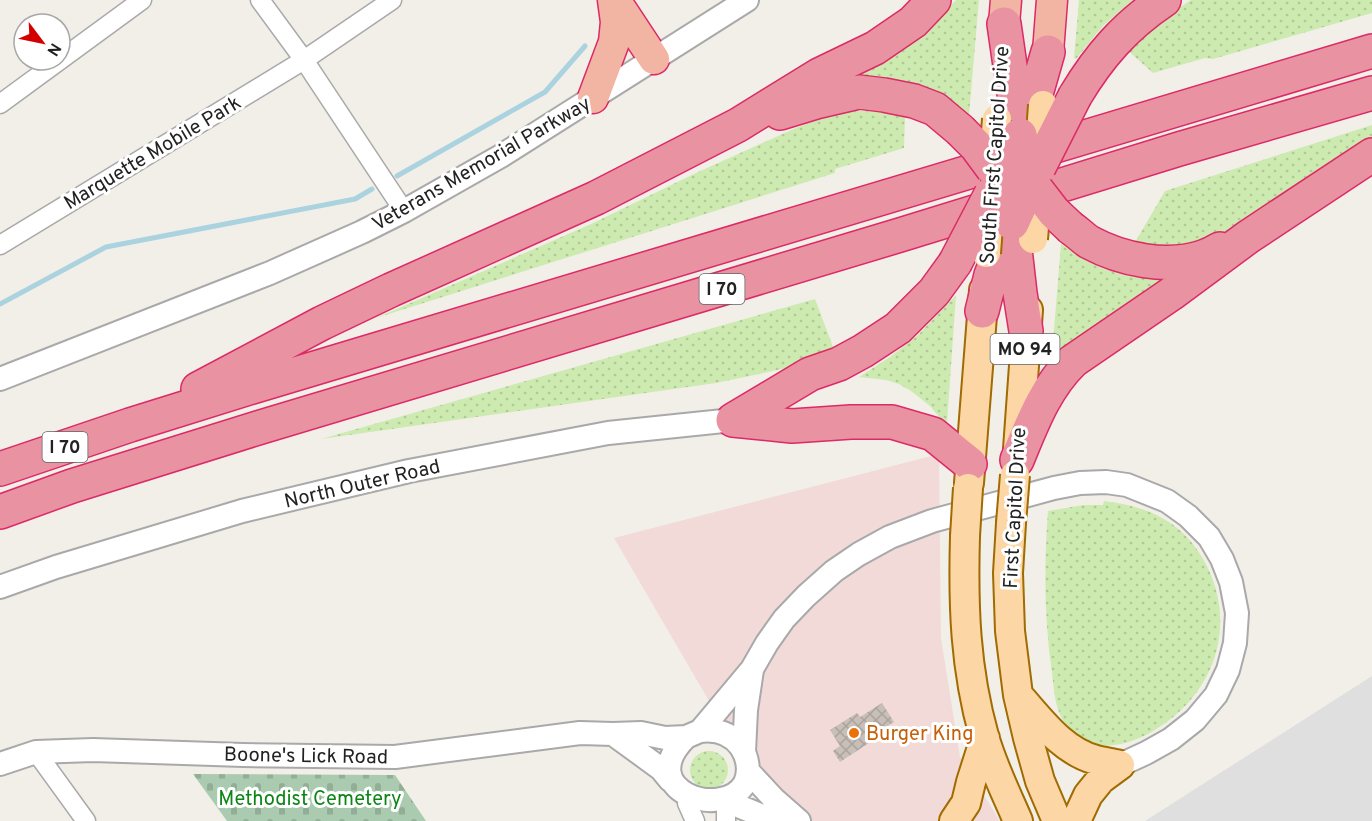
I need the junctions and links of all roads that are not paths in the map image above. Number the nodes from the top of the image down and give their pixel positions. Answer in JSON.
{"nodes":[{"id":1,"x":142,"y":0,"type":"edge"},
{"id":2,"x":260,"y":0,"type":"edge"},
{"id":3,"x":392,"y":0,"type":"edge"},
{"id":4,"x":614,"y":0,"type":"edge"},
{"id":5,"x":747,"y":0,"type":"edge"},
{"id":6,"x":934,"y":0,"type":"edge"},
{"id":7,"x":1052,"y":0,"type":"edge"},
{"id":8,"x":1164,"y":0,"type":"edge"},
{"id":9,"x":1005,"y":12,"type":"edge"},
{"id":10,"x":1372,"y":51,"type":"edge"},
{"id":11,"x":1048,"y":52,"type":"joint"},
{"id":12,"x":654,"y":59,"type":"junction"},
{"id":13,"x":304,"y":60,"type":"junction"},
{"id":14,"x":1372,"y":93,"type":"edge"},
{"id":15,"x":593,"y":98,"type":"junction"},
{"id":16,"x":0,"y":104,"type":"edge"},
{"id":17,"x":1022,"y":116,"type":"junction"},
{"id":18,"x":738,"y":125,"type":"junction"},
{"id":19,"x":1372,"y":155,"type":"edge"},
{"id":20,"x":1036,"y":179,"type":"junction"},
{"id":21,"x":994,"y":181,"type":"junction"},
{"id":22,"x":404,"y":211,"type":"junction"},
{"id":23,"x":1248,"y":237,"type":"junction"},
{"id":24,"x":1009,"y":242,"type":"junction"},
{"id":25,"x":0,"y":245,"type":"edge"},
{"id":26,"x":982,"y":311,"type":"joint"},
{"id":27,"x":1026,"y":331,"type":"joint"},
{"id":28,"x":0,"y":379,"type":"edge"},
{"id":29,"x":733,"y":420,"type":"junction"},
{"id":30,"x":130,"y":425,"type":"junction"},
{"id":31,"x":1016,"y":467,"type":"junction"},
{"id":32,"x":0,"y":469,"type":"edge"},
{"id":33,"x":969,"y":476,"type":"junction"},
{"id":34,"x":0,"y":512,"type":"edge"},
{"id":35,"x":0,"y":587,"type":"edge"},
{"id":36,"x":752,"y":669,"type":"junction"},
{"id":37,"x":1018,"y":695,"type":"junction"},
{"id":38,"x":613,"y":734,"type":"junction"},
{"id":39,"x":693,"y":734,"type":"junction"},
{"id":40,"x":985,"y":738,"type":"junction"},
{"id":41,"x":36,"y":752,"type":"junction"},
{"id":42,"x":746,"y":761,"type":"junction"},
{"id":43,"x":0,"y":764,"type":"edge"},
{"id":44,"x":1120,"y":765,"type":"junction"},
{"id":45,"x":670,"y":780,"type":"junction"},
{"id":46,"x":728,"y":810,"type":"edge"},
{"id":47,"x":691,"y":812,"type":"edge"},
{"id":48,"x":86,"y":821,"type":"edge"},
{"id":49,"x":780,"y":821,"type":"edge"},
{"id":50,"x":800,"y":821,"type":"edge"},
{"id":51,"x":954,"y":821,"type":"edge"},
{"id":52,"x":1018,"y":821,"type":"edge"},
{"id":53,"x":1057,"y":821,"type":"edge"},
{"id":54,"x":1076,"y":821,"type":"edge"}],
"edges":[{"from":1,"to":16,"type":"street"},
{"from":2,"to":13,"type":"street"},
{"from":3,"to":13,"type":"street","name":"Marquette Mobile Park"},
{"from":4,"to":12,"type":"highway"},
{"from":4,"to":15,"type":"highway"},
{"from":5,"to":12,"type":"street","name":"Veterans Memorial Parkway"},
{"from":6,"to":18,"type":"highway"},
{"from":7,"to":11,"type":"highway"},
{"from":8,"to":20,"type":"highway","bridge":true},
{"from":9,"to":17,"type":"highway"},
{"from":10,"to":30,"type":"highway","number":"I 70"},
{"from":11,"to":17,"type":"highway"},
{"from":12,"to":15,"type":"street","name":"Veterans Memorial Parkway"},
{"from":13,"to":22,"type":"street"},
{"from":13,"to":25,"type":"street","name":"Marquette Mobile Park"},
{"from":14,"to":34,"type":"highway","number":"I 70"},
{"from":15,"to":22,"type":"street","name":"Veterans Memorial Parkway"},
{"from":17,"to":20,"type":"highway","bridge":true},
{"from":17,"to":21,"type":"highway","bridge":true},
{"from":18,"to":21,"type":"highway","bridge":true},
{"from":18,"to":30,"type":"highway"},
{"from":19,"to":23,"type":"highway"},
{"from":20,"to":23,"type":"highway","bridge":true},
{"from":20,"to":24,"type":"highway","bridge":true},
{"from":21,"to":24,"type":"highway","bridge":true},
{"from":21,"to":29,"type":"highway","bridge":true},
{"from":22,"to":28,"type":"street","name":"Veterans Memorial Parkway"},
{"from":23,"to":31,"type":"highway"},
{"from":24,"to":26,"type":"highway"},
{"from":24,"to":27,"type":"highway"},
{"from":26,"to":33,"type":"main road"},
{"from":27,"to":31,"type":"main road","name":"First Capitol Drive","number":"MO 94"},
{"from":29,"to":33,"type":"highway"},
{"from":29,"to":35,"type":"street","name":"North Outer Road"},
{"from":30,"to":32,"type":"highway","number":"I 70"},
{"from":31,"to":37,"type":"main road","name":"First Capitol Drive","bridge":true},
{"from":33,"to":40,"type":"main road","bridge":true},
{"from":36,"to":39,"type":"street"},
{"from":36,"to":42,"type":"street"},
{"from":36,"to":44,"type":"street"},
{"from":37,"to":44,"type":"main road"},
{"from":37,"to":53,"type":"main road","name":"First Capitol Drive"},
{"from":38,"to":39,"type":"street","name":"Boone's Lick Road"},
{"from":38,"to":41,"type":"street","name":"Boone's Lick Road"},
{"from":38,"to":45,"type":"street"},
{"from":39,"to":42,"type":"street"},
{"from":39,"to":45,"type":"street"},
{"from":40,"to":51,"type":"main road"},
{"from":40,"to":52,"type":"main road"},
{"from":41,"to":43,"type":"street","name":"Boone's Lick Road"},
{"from":41,"to":48,"type":"street"},
{"from":42,"to":46,"type":"street"},
{"from":42,"to":50,"type":"street"},
{"from":44,"to":54,"type":"main road"},
{"from":45,"to":47,"type":"street"},
{"from":46,"to":47,"type":"street"},
{"from":46,"to":49,"type":"street"}]}
